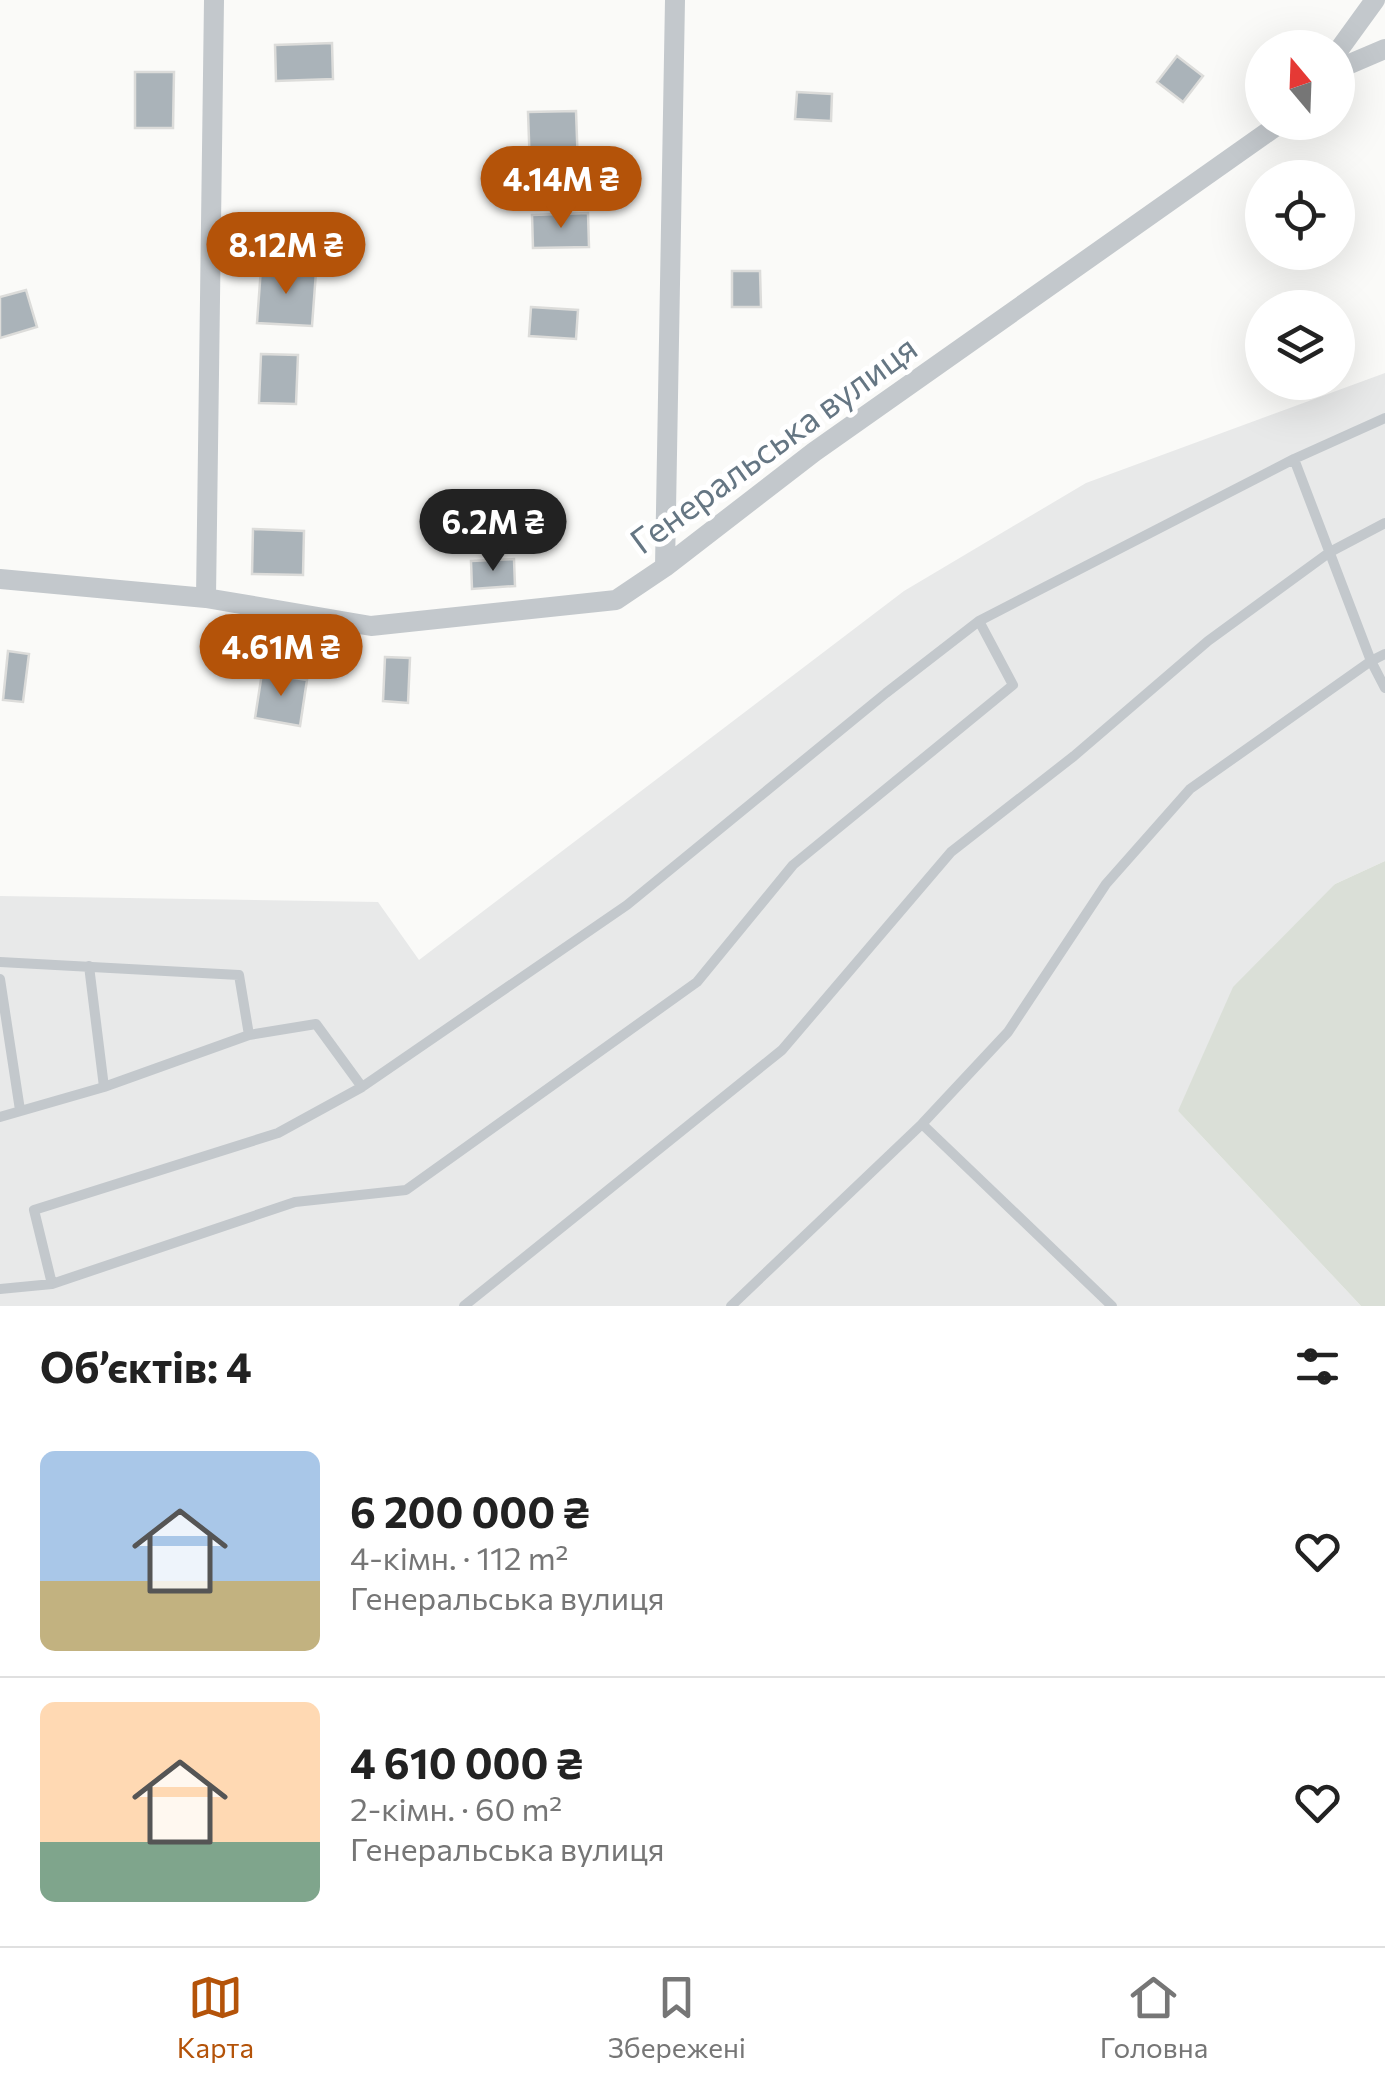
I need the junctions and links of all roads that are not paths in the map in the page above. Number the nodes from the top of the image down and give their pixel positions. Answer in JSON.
{"nodes":[{"id":1,"x":214,"y":0,"type":"edge"},
{"id":2,"x":675,"y":0,"type":"edge"},
{"id":3,"x":1375,"y":0,"type":"edge"},
{"id":4,"x":1353,"y":30,"type":"edge"},
{"id":5,"x":1385,"y":49,"type":"edge"},
{"id":6,"x":1355,"y":62,"type":"edge"},
{"id":7,"x":1256,"y":140,"type":"edge"},
{"id":8,"x":1385,"y":418,"type":"edge"},
{"id":9,"x":1294,"y":460,"type":"junction"},
{"id":10,"x":1385,"y":523,"type":"edge"},
{"id":11,"x":1330,"y":552,"type":"junction"},
{"id":12,"x":666,"y":568,"type":"junction"},
{"id":13,"x":0,"y":579,"type":"edge"},
{"id":14,"x":206,"y":598,"type":"junction"},
{"id":15,"x":979,"y":621,"type":"junction"},
{"id":16,"x":1385,"y":654,"type":"edge"},
{"id":17,"x":1370,"y":662,"type":"junction"},
{"id":18,"x":1385,"y":688,"type":"edge"},
{"id":19,"x":0,"y":962,"type":"edge"},
{"id":20,"x":88,"y":966,"type":"junction"},
{"id":21,"x":0,"y":979,"type":"edge"},
{"id":22,"x":249,"y":1035,"type":"junction"},
{"id":23,"x":104,"y":1087,"type":"junction"},
{"id":24,"x":362,"y":1087,"type":"junction"},
{"id":25,"x":20,"y":1110,"type":"junction"},
{"id":26,"x":0,"y":1117,"type":"edge"},
{"id":27,"x":922,"y":1124,"type":"junction"},
{"id":28,"x":52,"y":1284,"type":"junction"},
{"id":29,"x":0,"y":1289,"type":"edge"},
{"id":30,"x":464,"y":1306,"type":"edge"},
{"id":31,"x":730,"y":1306,"type":"edge"},
{"id":32,"x":1112,"y":1306,"type":"edge"}],
"edges":[{"from":1,"to":14,"type":"street"},
{"from":2,"to":12,"type":"street"},
{"from":3,"to":4,"type":"street"},
{"from":5,"to":6,"type":"street"},
{"from":7,"to":12,"type":"street","name":"Генеральська вулиця"},
{"from":8,"to":9,"type":"lane"},
{"from":9,"to":11,"type":"lane"},
{"from":9,"to":15,"type":"lane"},
{"from":10,"to":11,"type":"lane"},
{"from":11,"to":17,"type":"lane"},
{"from":11,"to":30,"type":"lane"},
{"from":12,"to":14,"type":"street","name":"Генеральська вулиця"},
{"from":13,"to":14,"type":"street","name":"Генеральська вулиця"},
{"from":15,"to":24,"type":"lane"},
{"from":15,"to":28,"type":"lane"},
{"from":16,"to":17,"type":"lane"},
{"from":17,"to":18,"type":"lane"},
{"from":17,"to":27,"type":"lane"},
{"from":19,"to":20,"type":"lane"},
{"from":20,"to":22,"type":"lane"},
{"from":20,"to":23,"type":"lane"},
{"from":21,"to":25,"type":"lane"},
{"from":22,"to":23,"type":"lane"},
{"from":22,"to":24,"type":"lane"},
{"from":23,"to":25,"type":"lane"},
{"from":24,"to":28,"type":"lane"},
{"from":25,"to":26,"type":"lane"},
{"from":27,"to":31,"type":"lane"},
{"from":27,"to":32,"type":"lane"},
{"from":28,"to":29,"type":"lane"}]}
